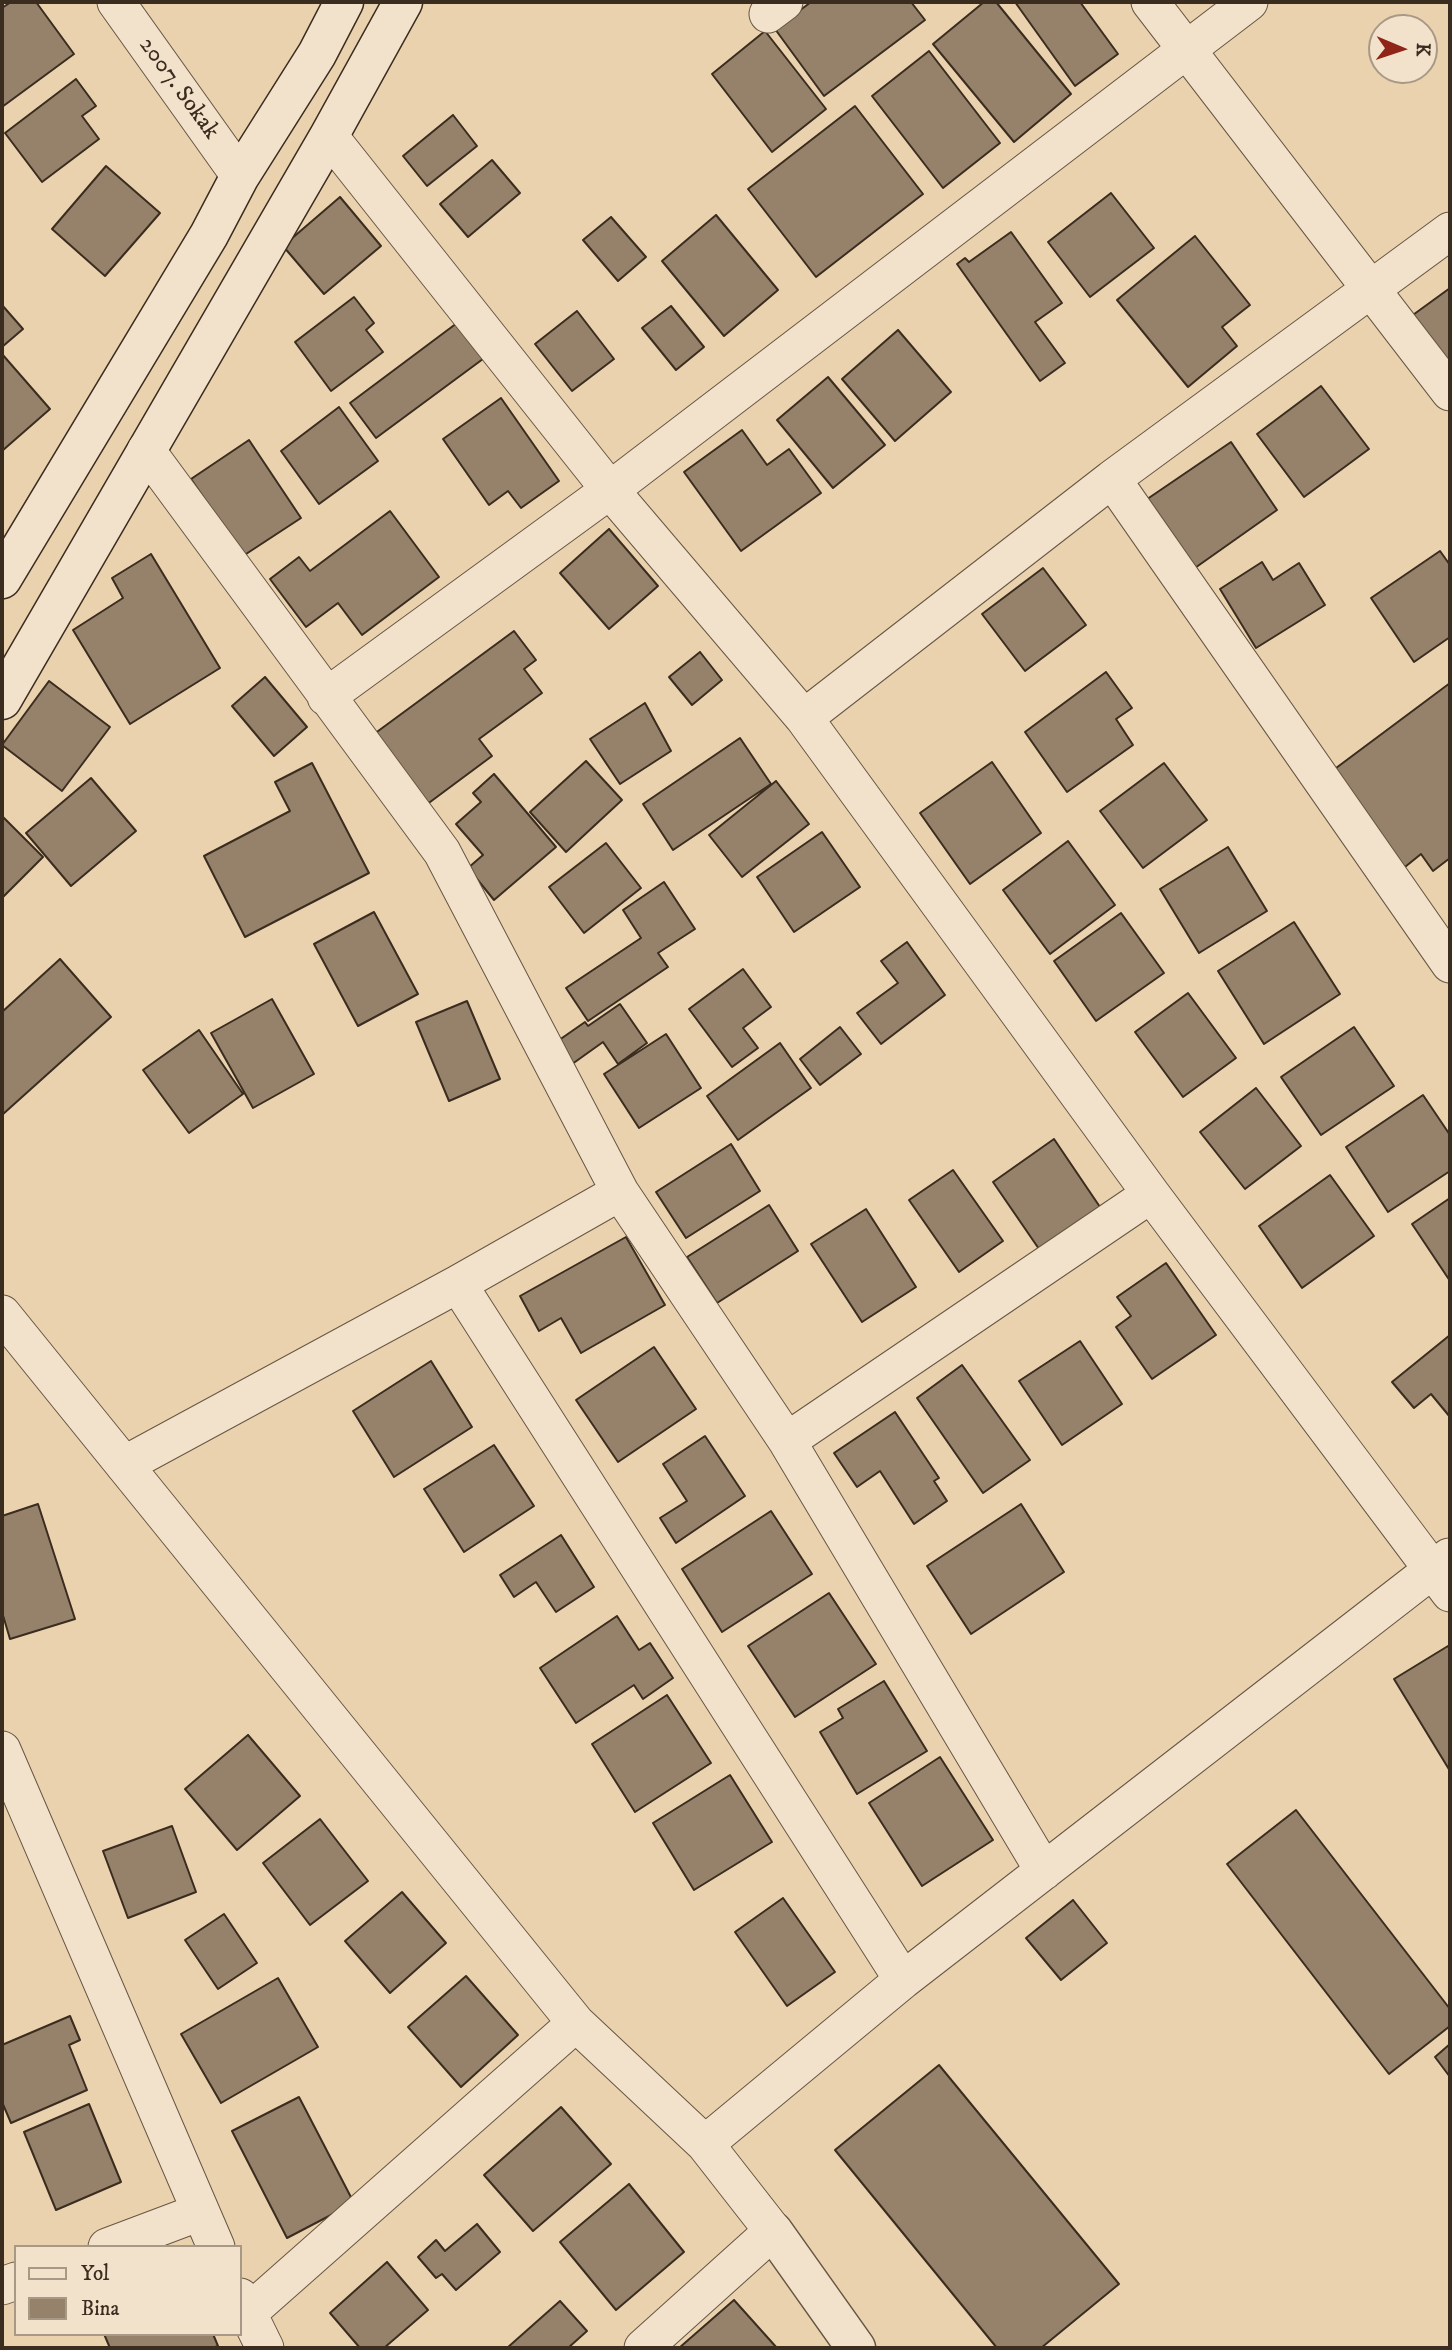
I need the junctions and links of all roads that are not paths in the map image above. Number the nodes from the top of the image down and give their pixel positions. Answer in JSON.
{"nodes":[{"id":1,"x":116,"y":2,"type":"edge"},
{"id":2,"x":344,"y":2,"type":"edge"},
{"id":3,"x":403,"y":2,"type":"edge"},
{"id":4,"x":1150,"y":2,"type":"edge"},
{"id":5,"x":1249,"y":2,"type":"edge"},
{"id":6,"x":1188,"y":50,"type":"junction"},
{"id":7,"x":329,"y":136,"type":"junction"},
{"id":8,"x":240,"y":176,"type":"junction"},
{"id":9,"x":1450,"y":231,"type":"edge"},
{"id":10,"x":1374,"y":290,"type":"junction"},
{"id":11,"x":1450,"y":392,"type":"edge"},
{"id":12,"x":146,"y":450,"type":"junction"},
{"id":13,"x":1112,"y":479,"type":"junction"},
{"id":14,"x":610,"y":490,"type":"junction"},
{"id":15,"x":2,"y":579,"type":"edge"},
{"id":16,"x":326,"y":697,"type":"junction"},
{"id":17,"x":2,"y":700,"type":"edge"},
{"id":18,"x":804,"y":718,"type":"junction"},
{"id":19,"x":1450,"y":964,"type":"edge"},
{"id":20,"x":620,"y":1192,"type":"junction"},
{"id":21,"x":1151,"y":1194,"type":"junction"},
{"id":22,"x":458,"y":1284,"type":"junction"},
{"id":23,"x":2,"y":1314,"type":"edge"},
{"id":24,"x":787,"y":1441,"type":"junction"},
{"id":25,"x":124,"y":1465,"type":"junction"},
{"id":26,"x":1444,"y":1573,"type":"edge"},
{"id":27,"x":2,"y":1750,"type":"edge"},
{"id":28,"x":1044,"y":1871,"type":"junction"},
{"id":29,"x":902,"y":1980,"type":"junction"},
{"id":30,"x":576,"y":2023,"type":"junction"},
{"id":31,"x":705,"y":2144,"type":"junction"},
{"id":32,"x":200,"y":2212,"type":"junction"},
{"id":33,"x":773,"y":2231,"type":"junction"},
{"id":34,"x":112,"y":2245,"type":"edge"},
{"id":35,"x":215,"y":2245,"type":"edge"},
{"id":36,"x":244,"y":2305,"type":"edge"},
{"id":37,"x":265,"y":2348,"type":"edge"},
{"id":38,"x":643,"y":2348,"type":"edge"},
{"id":39,"x":856,"y":2348,"type":"edge"}],
"edges":[{"from":1,"to":8,"type":"street","name":"2007. Sokak"},
{"from":2,"to":8,"type":"main road"},
{"from":3,"to":7,"type":"main road"},
{"from":4,"to":6,"type":"street"},
{"from":5,"to":6,"type":"street"},
{"from":6,"to":10,"type":"street"},
{"from":6,"to":14,"type":"street"},
{"from":7,"to":12,"type":"main road"},
{"from":7,"to":14,"type":"street"},
{"from":8,"to":15,"type":"main road"},
{"from":9,"to":10,"type":"street"},
{"from":10,"to":11,"type":"street"},
{"from":10,"to":13,"type":"street"},
{"from":12,"to":16,"type":"street"},
{"from":12,"to":17,"type":"main road"},
{"from":13,"to":18,"type":"street"},
{"from":13,"to":19,"type":"street"},
{"from":14,"to":16,"type":"street"},
{"from":14,"to":18,"type":"street"},
{"from":16,"to":20,"type":"street"},
{"from":18,"to":21,"type":"street"},
{"from":20,"to":22,"type":"street"},
{"from":20,"to":24,"type":"street"},
{"from":21,"to":24,"type":"street"},
{"from":21,"to":26,"type":"street"},
{"from":22,"to":25,"type":"street"},
{"from":22,"to":29,"type":"street"},
{"from":23,"to":25,"type":"street"},
{"from":24,"to":28,"type":"street"},
{"from":25,"to":30,"type":"street"},
{"from":26,"to":28,"type":"street"},
{"from":27,"to":32,"type":"street"},
{"from":28,"to":29,"type":"street"},
{"from":29,"to":31,"type":"street"},
{"from":30,"to":31,"type":"street"},
{"from":30,"to":36,"type":"street"},
{"from":31,"to":33,"type":"street"},
{"from":32,"to":34,"type":"street"},
{"from":32,"to":35,"type":"street"},
{"from":33,"to":38,"type":"street"},
{"from":33,"to":39,"type":"main road"},
{"from":36,"to":37,"type":"street"}]}
